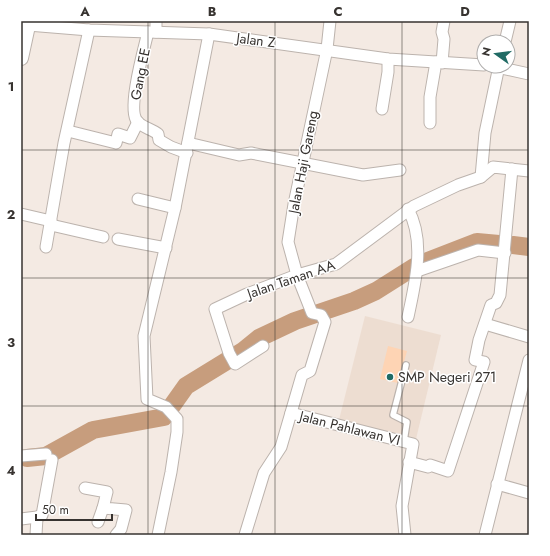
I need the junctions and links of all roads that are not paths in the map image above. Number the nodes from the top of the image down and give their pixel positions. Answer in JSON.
{"nodes":[{"id":1,"x":330,"y":21,"type":"edge"},
{"id":2,"x":444,"y":21,"type":"edge"},
{"id":3,"x":510,"y":21,"type":"edge"},
{"id":4,"x":26,"y":23,"type":"edge"},
{"id":5,"x":153,"y":28,"type":"edge"},
{"id":6,"x":89,"y":30,"type":"junction"},
{"id":7,"x":209,"y":34,"type":"junction"},
{"id":8,"x":507,"y":34,"type":"edge"},
{"id":9,"x":327,"y":49,"type":"junction"},
{"id":10,"x":21,"y":58,"type":"edge"},
{"id":11,"x":388,"y":59,"type":"junction"},
{"id":12,"x":438,"y":62,"type":"junction"},
{"id":13,"x":476,"y":64,"type":"edge"},
{"id":14,"x":516,"y":71,"type":"edge"},
{"id":15,"x":496,"y":74,"type":"edge"},
{"id":16,"x":529,"y":74,"type":"edge"},
{"id":17,"x":382,"y":109,"type":"dead end"},
{"id":18,"x":136,"y":120,"type":"junction"},
{"id":19,"x":430,"y":123,"type":"dead end"},
{"id":20,"x":68,"y":131,"type":"junction"},
{"id":21,"x":188,"y":148,"type":"junction"},
{"id":22,"x":304,"y":163,"type":"junction"},
{"id":23,"x":512,"y":169,"type":"junction"},
{"id":24,"x":400,"y":170,"type":"dead end"},
{"id":25,"x":529,"y":171,"type":"edge"},
{"id":26,"x":481,"y":177,"type":"junction"},
{"id":27,"x":138,"y":199,"type":"dead end"},
{"id":28,"x":175,"y":208,"type":"junction"},
{"id":29,"x":408,"y":209,"type":"junction"},
{"id":30,"x":21,"y":214,"type":"edge"},
{"id":31,"x":51,"y":223,"type":"junction"},
{"id":32,"x":102,"y":237,"type":"dead end"},
{"id":33,"x":118,"y":239,"type":"dead end"},
{"id":34,"x":46,"y":247,"type":"dead end"},
{"id":35,"x":166,"y":248,"type":"junction"},
{"id":36,"x":504,"y":253,"type":"junction"},
{"id":37,"x":417,"y":271,"type":"junction"},
{"id":38,"x":297,"y":275,"type":"junction"},
{"id":39,"x":408,"y":317,"type":"dead end"},
{"id":40,"x":485,"y":324,"type":"junction"},
{"id":41,"x":529,"y":337,"type":"edge"},
{"id":42,"x":263,"y":346,"type":"dead end"},
{"id":43,"x":529,"y":360,"type":"edge"},
{"id":44,"x":406,"y":365,"type":"dead end"},
{"id":45,"x":291,"y":413,"type":"junction"},
{"id":46,"x":404,"y":441,"type":"junction"},
{"id":47,"x":21,"y":456,"type":"edge"},
{"id":48,"x":409,"y":462,"type":"junction"},
{"id":49,"x":497,"y":484,"type":"junction"},
{"id":50,"x":85,"y":488,"type":"dead end"},
{"id":51,"x":529,"y":493,"type":"edge"},
{"id":52,"x":103,"y":508,"type":"junction"},
{"id":53,"x":37,"y":517,"type":"junction"},
{"id":54,"x":21,"y":519,"type":"edge"},
{"id":55,"x":98,"y":522,"type":"dead end"},
{"id":56,"x":36,"y":535,"type":"edge"},
{"id":57,"x":116,"y":535,"type":"edge"},
{"id":58,"x":158,"y":535,"type":"edge"},
{"id":59,"x":245,"y":535,"type":"edge"},
{"id":60,"x":405,"y":535,"type":"edge"},
{"id":61,"x":485,"y":535,"type":"edge"}],
"edges":[{"from":1,"to":9,"type":"street","name":"Jalan Haji Gareng"},
{"from":2,"to":12,"type":"street"},
{"from":3,"to":8,"type":"street"},
{"from":4,"to":6,"type":"street","name":"Jalan Z"},
{"from":4,"to":10,"type":"street"},
{"from":5,"to":6,"type":"street","name":"Jalan Z"},
{"from":5,"to":7,"type":"street","name":"Jalan Z"},
{"from":5,"to":18,"type":"street","name":"Gang EE"},
{"from":6,"to":20,"type":"street"},
{"from":7,"to":9,"type":"street","name":"Jalan Z"},
{"from":7,"to":21,"type":"street"},
{"from":9,"to":11,"type":"street","name":"Jalan Z"},
{"from":9,"to":22,"type":"street","name":"Jalan Haji Gareng"},
{"from":11,"to":12,"type":"street","name":"Jalan Z"},
{"from":11,"to":17,"type":"street"},
{"from":12,"to":13,"type":"street","name":"Jalan Z"},
{"from":12,"to":19,"type":"street"},
{"from":14,"to":16,"type":"street"},
{"from":15,"to":26,"type":"street"},
{"from":18,"to":20,"type":"street"},
{"from":18,"to":21,"type":"street"},
{"from":20,"to":31,"type":"street"},
{"from":21,"to":22,"type":"street"},
{"from":21,"to":28,"type":"street"},
{"from":22,"to":24,"type":"street"},
{"from":22,"to":38,"type":"street","name":"Jalan Haji Gareng"},
{"from":23,"to":25,"type":"street","name":"Jalan Taman AA"},
{"from":23,"to":26,"type":"street","name":"Jalan Taman AA"},
{"from":23,"to":36,"type":"street"},
{"from":26,"to":29,"type":"street","name":"Jalan Taman AA"},
{"from":27,"to":28,"type":"street"},
{"from":28,"to":35,"type":"street"},
{"from":29,"to":37,"type":"street"},
{"from":29,"to":38,"type":"street","name":"Jalan Taman AA"},
{"from":30,"to":31,"type":"street"},
{"from":31,"to":32,"type":"street"},
{"from":31,"to":34,"type":"street"},
{"from":33,"to":35,"type":"street"},
{"from":35,"to":58,"type":"street"},
{"from":36,"to":37,"type":"street"},
{"from":36,"to":40,"type":"street"},
{"from":37,"to":39,"type":"street"},
{"from":38,"to":42,"type":"street","name":"Jalan Taman AA"},
{"from":38,"to":45,"type":"street","name":"Jalan Haji Gareng"},
{"from":40,"to":41,"type":"street"},
{"from":40,"to":48,"type":"street"},
{"from":43,"to":49,"type":"street"},
{"from":44,"to":46,"type":"lane"},
{"from":45,"to":46,"type":"street","name":"Jalan Pahlawan VI"},
{"from":45,"to":59,"type":"street","name":"Jalan Haji Gareng"},
{"from":46,"to":48,"type":"street","name":"Jalan Pahlawan VI"},
{"from":47,"to":53,"type":"street"},
{"from":48,"to":60,"type":"street","name":"Jalan Pahlawan VI"},
{"from":49,"to":51,"type":"street"},
{"from":49,"to":61,"type":"street"},
{"from":50,"to":52,"type":"street"},
{"from":52,"to":55,"type":"street"},
{"from":52,"to":57,"type":"street"},
{"from":53,"to":54,"type":"street"},
{"from":53,"to":56,"type":"street"}]}
